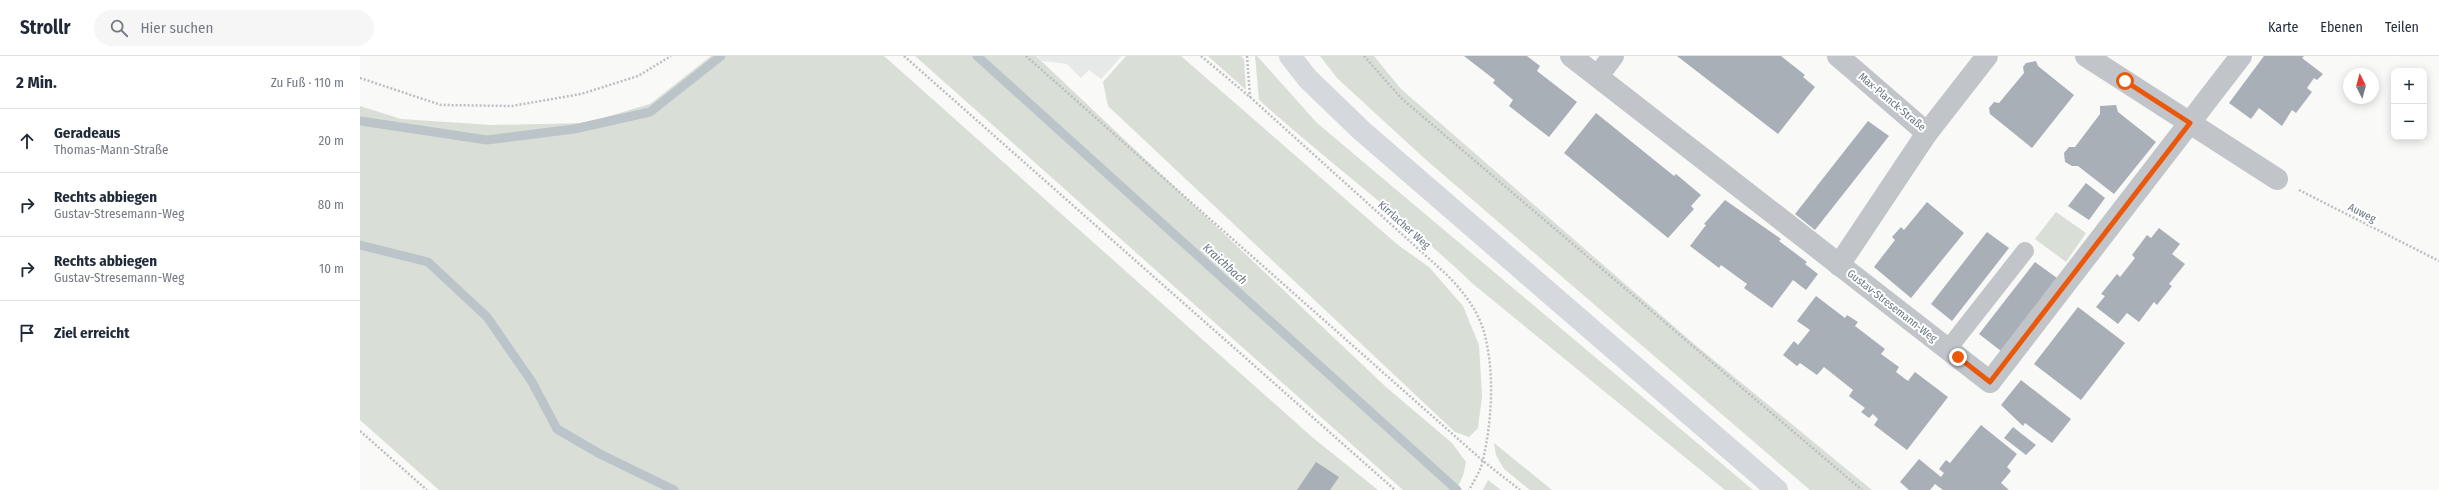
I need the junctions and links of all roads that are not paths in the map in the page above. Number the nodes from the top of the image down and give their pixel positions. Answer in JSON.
{"nodes":[{"id":1,"x":1290,"y":56,"type":"edge"},
{"id":2,"x":1571,"y":56,"type":"edge"},
{"id":3,"x":1613,"y":56,"type":"edge"},
{"id":4,"x":1838,"y":56,"type":"edge"},
{"id":5,"x":1987,"y":56,"type":"edge"},
{"id":6,"x":2086,"y":56,"type":"edge"},
{"id":7,"x":2241,"y":56,"type":"edge"},
{"id":8,"x":1598,"y":76,"type":"junction"},
{"id":9,"x":2190,"y":123,"type":"junction"},
{"id":10,"x":1927,"y":133,"type":"junction"},
{"id":11,"x":2277,"y":179,"type":"road end"},
{"id":12,"x":2025,"y":251,"type":"dead end"},
{"id":13,"x":1839,"y":265,"type":"junction"},
{"id":14,"x":1948,"y":349,"type":"junction"},
{"id":15,"x":1777,"y":490,"type":"edge"}],
"edges":[{"from":1,"to":15,"type":"main road"},
{"from":2,"to":8,"type":"street","name":"Gustav-Stresemann-Weg"},
{"from":3,"to":8,"type":"street"},
{"from":4,"to":10,"type":"street","name":"Max-Planck-Straße"},
{"from":5,"to":10,"type":"street","name":"Max-Planck-Straße"},
{"from":6,"to":9,"type":"street"},
{"from":7,"to":9,"type":"street"},
{"from":8,"to":13,"type":"street","name":"Gustav-Stresemann-Weg"},
{"from":9,"to":11,"type":"street"},
{"from":9,"to":14,"type":"street","name":"Gustav-Stresemann-Weg"},
{"from":10,"to":13,"type":"street","name":"Gustav-Stresemann-Weg"},
{"from":12,"to":14,"type":"lane"},
{"from":13,"to":14,"type":"street","name":"Gustav-Stresemann-Weg"}]}
